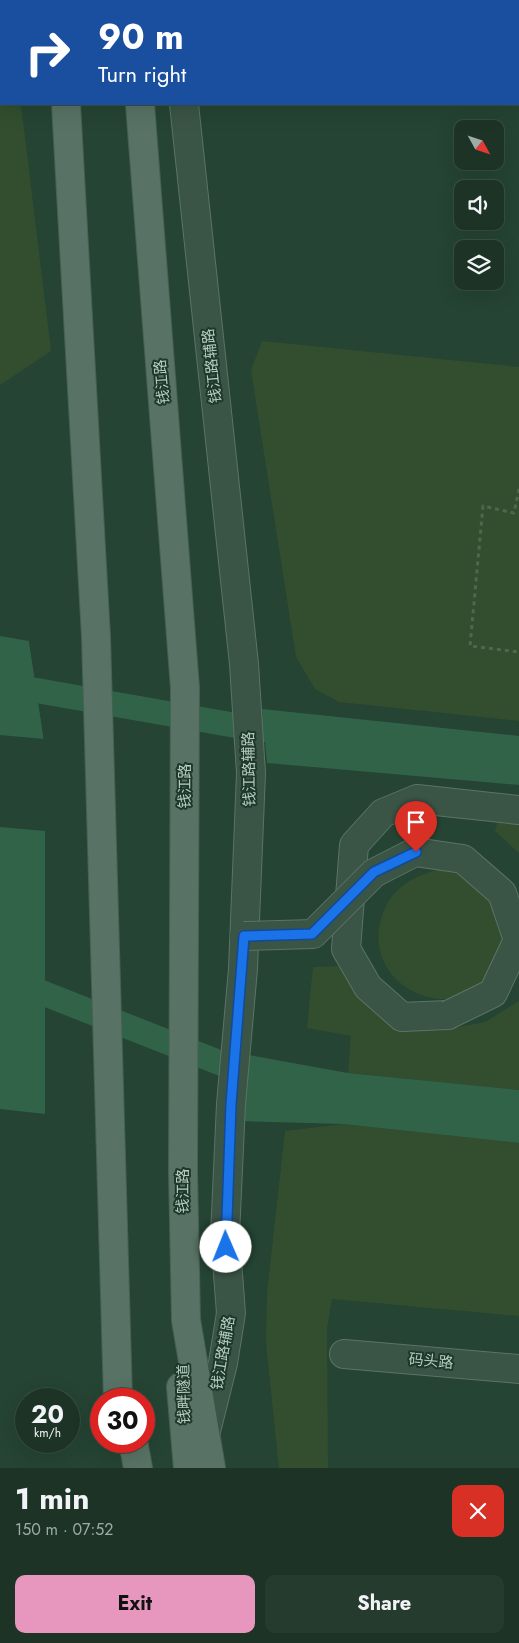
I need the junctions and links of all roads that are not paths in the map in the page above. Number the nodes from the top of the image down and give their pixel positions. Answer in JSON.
{"nodes":[{"id":1,"x":66,"y":105,"type":"edge"},
{"id":2,"x":140,"y":105,"type":"edge"},
{"id":3,"x":184,"y":105,"type":"edge"},
{"id":4,"x":519,"y":810,"type":"edge"},
{"id":5,"x":244,"y":936,"type":"junction"},
{"id":6,"x":186,"y":1320,"type":"junction"},
{"id":7,"x":344,"y":1354,"type":"dead end"},
{"id":8,"x":116,"y":1358,"type":"junction"},
{"id":9,"x":519,"y":1369,"type":"edge"},
{"id":10,"x":117,"y":1388,"type":"edge"},
{"id":11,"x":122,"y":1388,"type":"edge"},
{"id":12,"x":206,"y":1435,"type":"junction"},
{"id":13,"x":119,"y":1453,"type":"edge"},
{"id":14,"x":135,"y":1453,"type":"edge"},
{"id":15,"x":120,"y":1468,"type":"edge"},
{"id":16,"x":138,"y":1468,"type":"edge"},
{"id":17,"x":188,"y":1468,"type":"edge"},
{"id":18,"x":211,"y":1468,"type":"edge"}],
"edges":[{"from":1,"to":8,"type":"main road"},
{"from":2,"to":6,"type":"main road","name":"钱江路"},
{"from":3,"to":5,"type":"street","name":"钱江路辅路"},
{"from":4,"to":5,"type":"street","bridge":true},
{"from":5,"to":12,"type":"street","name":"钱江路辅路"},
{"from":6,"to":12,"type":"main road","name":"钱江路"},
{"from":6,"to":17,"type":"main road","name":"钱畔隧道"},
{"from":7,"to":9,"type":"street","name":"码头路"},
{"from":8,"to":10,"type":"main road"},
{"from":8,"to":11,"type":"main road"},
{"from":12,"to":18,"type":"main road","name":"钱江路"},
{"from":13,"to":15,"type":"main road"},
{"from":14,"to":16,"type":"main road"}]}
